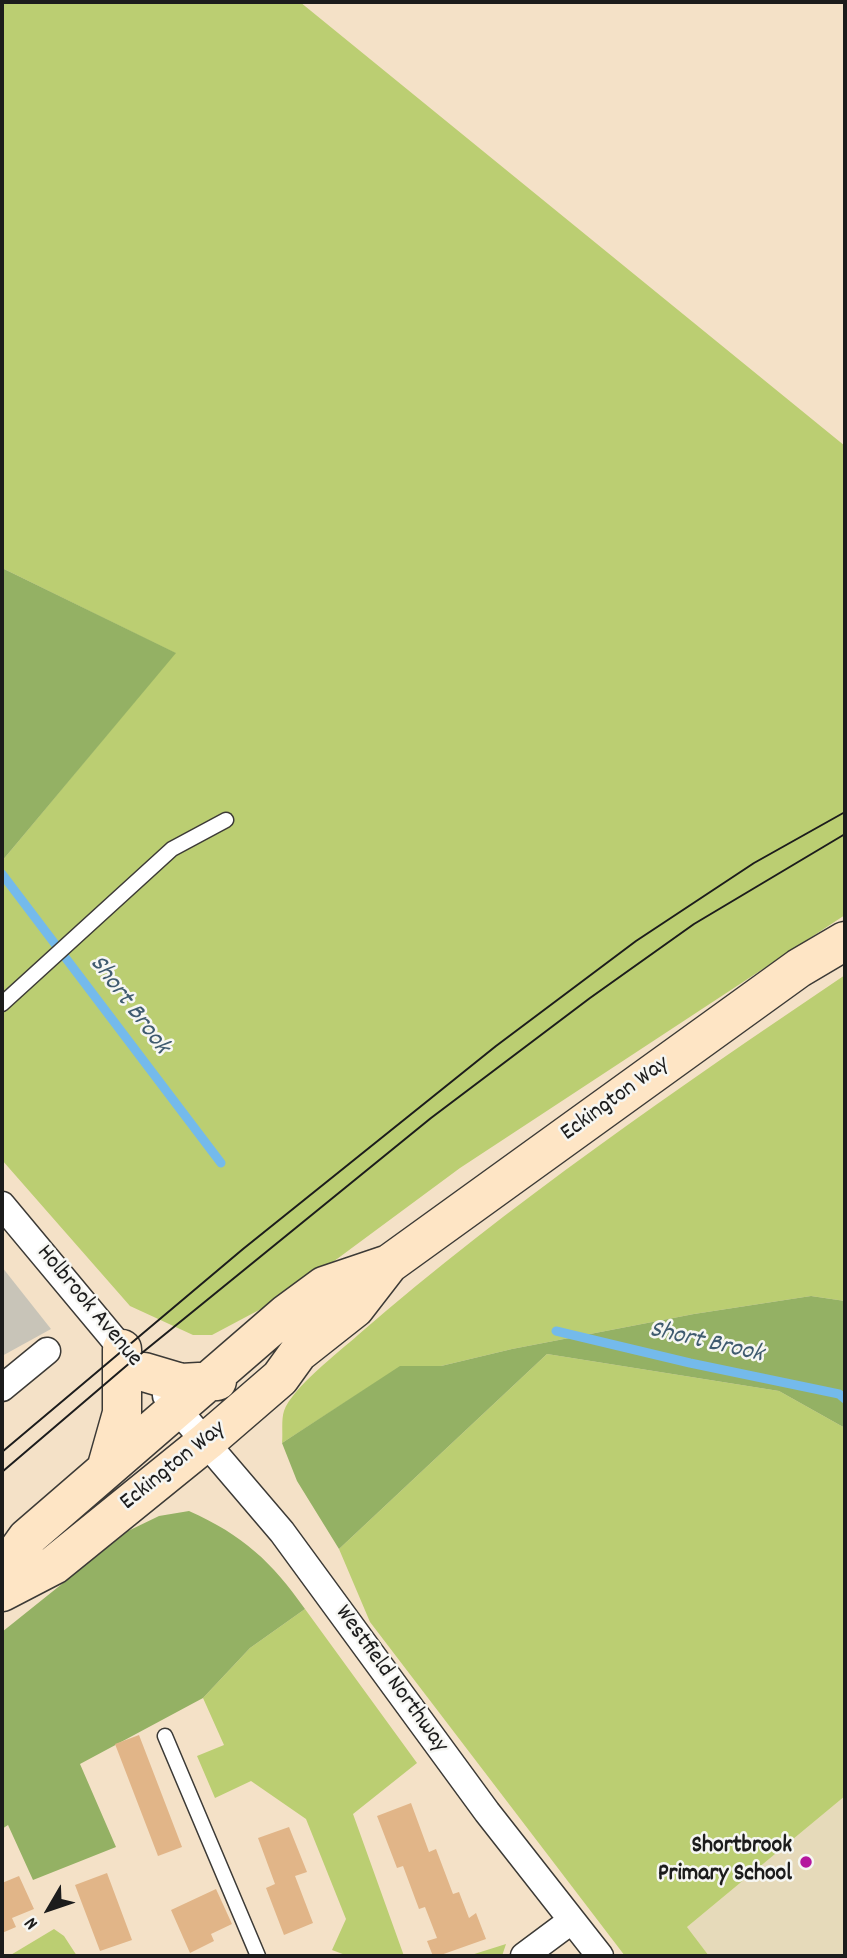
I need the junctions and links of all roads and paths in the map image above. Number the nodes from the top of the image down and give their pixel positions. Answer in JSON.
{"nodes":[{"id":1,"x":226,"y":820,"type":"dead end"},
{"id":2,"x":845,"y":941,"type":"edge"},
{"id":3,"x":2,"y":1004,"type":"edge"},
{"id":4,"x":2,"y":1205,"type":"edge"},
{"id":5,"x":389,"y":1264,"type":"junction"},
{"id":6,"x":47,"y":1351,"type":"dead end"},
{"id":7,"x":298,"y":1353,"type":"junction"},
{"id":8,"x":133,"y":1361,"type":"junction"},
{"id":9,"x":2,"y":1388,"type":"edge"},
{"id":10,"x":191,"y":1395,"type":"junction"},
{"id":11,"x":207,"y":1440,"type":"junction"},
{"id":12,"x":107,"y":1466,"type":"junction"},
{"id":13,"x":2,"y":1573,"type":"edge"},
{"id":14,"x":2,"y":1592,"type":"edge"},
{"id":15,"x":165,"y":1736,"type":"dead end"},
{"id":16,"x":571,"y":1921,"type":"junction"},
{"id":17,"x":258,"y":1956,"type":"edge"},
{"id":18,"x":524,"y":1956,"type":"edge"},
{"id":19,"x":600,"y":1956,"type":"edge"}],
"edges":[{"from":1,"to":3,"type":"lane"},
{"from":2,"to":5,"type":"main road","name":"Eckington Way"},
{"from":4,"to":8,"type":"street","name":"Holbrook Avenue"},
{"from":5,"to":7,"type":"main road","name":"Eckington Way"},
{"from":5,"to":10,"type":"main road","name":"Eckington Way"},
{"from":6,"to":9,"type":"street"},
{"from":7,"to":10,"type":"main road"},
{"from":7,"to":11,"type":"main road","name":"Eckington Way"},
{"from":8,"to":10,"type":"main road"},
{"from":8,"to":12,"type":"main road"},
{"from":10,"to":11,"type":"street","name":"Westfield Northway"},
{"from":10,"to":12,"type":"main road","name":"Eckington Way"},
{"from":11,"to":14,"type":"main road","name":"Eckington Way"},
{"from":11,"to":16,"type":"street","name":"Westfield Northway"},
{"from":12,"to":13,"type":"main road","name":"Eckington Way"},
{"from":15,"to":17,"type":"lane"},
{"from":16,"to":18,"type":"street"},
{"from":16,"to":19,"type":"street","name":"Westfield Northway"}]}
